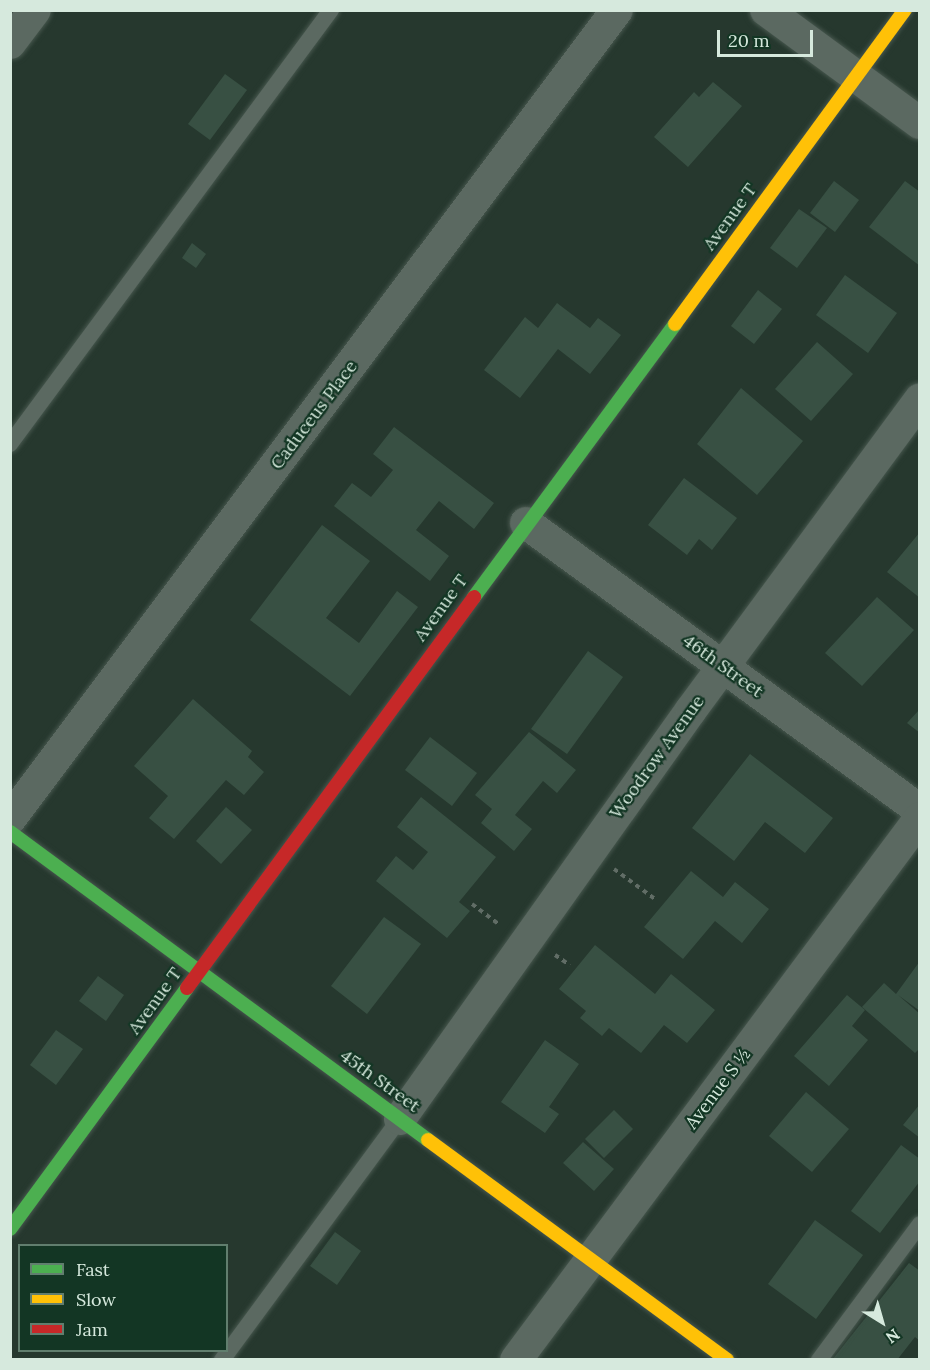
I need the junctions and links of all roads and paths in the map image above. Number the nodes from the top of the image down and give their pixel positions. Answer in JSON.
{"nodes":[{"id":1,"x":34,"y":10,"type":"edge"},
{"id":2,"x":331,"y":10,"type":"edge"},
{"id":3,"x":617,"y":10,"type":"edge"},
{"id":4,"x":766,"y":10,"type":"edge"},
{"id":5,"x":905,"y":10,"type":"edge"},
{"id":6,"x":10,"y":43,"type":"edge"},
{"id":7,"x":856,"y":77,"type":"junction"},
{"id":8,"x":920,"y":123,"type":"edge"},
{"id":9,"x":920,"y":399,"type":"edge"},
{"id":10,"x":10,"y":444,"type":"edge"},
{"id":11,"x":526,"y":523,"type":"junction"},
{"id":12,"x":723,"y":666,"type":"junction"},
{"id":13,"x":920,"y":810,"type":"edge"},
{"id":14,"x":920,"y":818,"type":"edge"},
{"id":15,"x":10,"y":819,"type":"edge"},
{"id":16,"x":10,"y":832,"type":"edge"},
{"id":17,"x":590,"y":852,"type":"junction"},
{"id":18,"x":655,"y":899,"type":"dead end"},
{"id":19,"x":199,"y":971,"type":"junction"},
{"id":20,"x":400,"y":1119,"type":"junction"},
{"id":21,"x":920,"y":1224,"type":"edge"},
{"id":22,"x":10,"y":1229,"type":"edge"},
{"id":23,"x":590,"y":1259,"type":"junction"},
{"id":24,"x":228,"y":1351,"type":"edge"},
{"id":25,"x":516,"y":1359,"type":"edge"},
{"id":26,"x":727,"y":1359,"type":"edge"},
{"id":27,"x":819,"y":1359,"type":"edge"}],
"edges":[{"from":1,"to":6,"type":"street"},
{"from":2,"to":10,"type":"lane"},
{"from":3,"to":15,"type":"street","name":"Caduceus Place"},
{"from":4,"to":7,"type":"street"},
{"from":5,"to":7,"type":"street","name":"Avenue T"},
{"from":7,"to":8,"type":"street"},
{"from":7,"to":11,"type":"street","name":"Avenue T"},
{"from":9,"to":12,"type":"street","name":"Woodrow Avenue"},
{"from":11,"to":12,"type":"street","name":"46th Street"},
{"from":11,"to":19,"type":"street","name":"Avenue T"},
{"from":12,"to":13,"type":"street","name":"46th Street"},
{"from":12,"to":17,"type":"street","name":"Woodrow Avenue"},
{"from":14,"to":23,"type":"street","name":"Avenue S ½"},
{"from":16,"to":19,"type":"street","name":"45th Street"},
{"from":17,"to":18,"type":"path"},
{"from":17,"to":20,"type":"street","name":"Woodrow Avenue"},
{"from":19,"to":20,"type":"street","name":"45th Street"},
{"from":19,"to":22,"type":"street","name":"Avenue T"},
{"from":20,"to":23,"type":"street","name":"45th Street"},
{"from":20,"to":24,"type":"lane"},
{"from":21,"to":27,"type":"lane"},
{"from":23,"to":25,"type":"street","name":"Avenue S ½"},
{"from":23,"to":26,"type":"street","name":"45th Street"}]}
